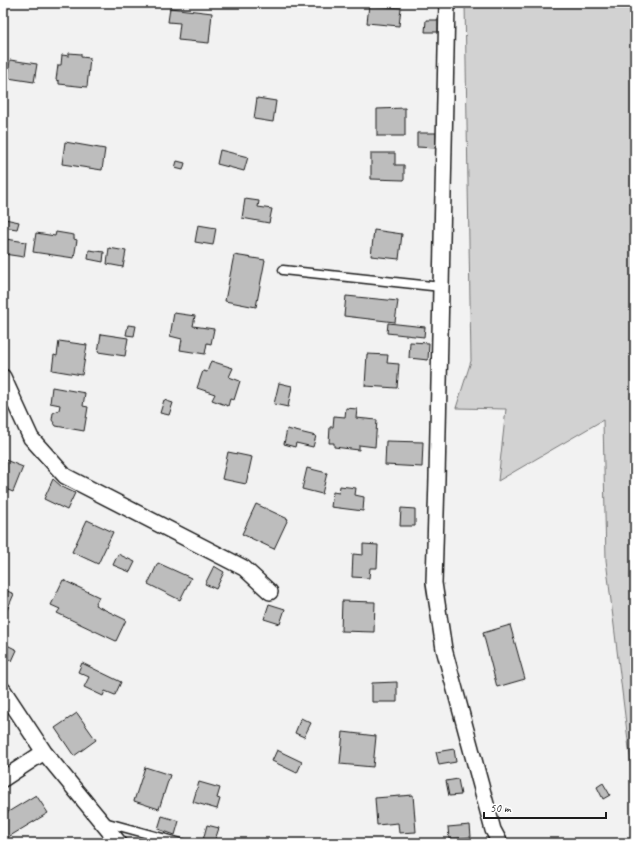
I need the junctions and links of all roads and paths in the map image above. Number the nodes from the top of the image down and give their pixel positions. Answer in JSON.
{"nodes":[{"id":1,"x":447,"y":3,"type":"edge"},
{"id":2,"x":283,"y":270,"type":"dead end"},
{"id":3,"x":441,"y":287,"type":"junction"},
{"id":4,"x":3,"y":377,"type":"edge"},
{"id":5,"x":270,"y":592,"type":"dead end"},
{"id":6,"x":3,"y":690,"type":"edge"},
{"id":7,"x":44,"y":752,"type":"junction"},
{"id":8,"x":3,"y":779,"type":"edge"},
{"id":9,"x":101,"y":821,"type":"junction"},
{"id":10,"x":119,"y":843,"type":"edge"},
{"id":11,"x":181,"y":843,"type":"edge"},
{"id":12,"x":500,"y":843,"type":"edge"}],
"edges":[{"from":1,"to":3,"type":"street"},
{"from":2,"to":3,"type":"lane"},
{"from":3,"to":12,"type":"street"},
{"from":4,"to":5,"type":"street"},
{"from":6,"to":7,"type":"street"},
{"from":7,"to":8,"type":"street"},
{"from":7,"to":9,"type":"street"},
{"from":9,"to":10,"type":"street"},
{"from":9,"to":11,"type":"lane"}]}
